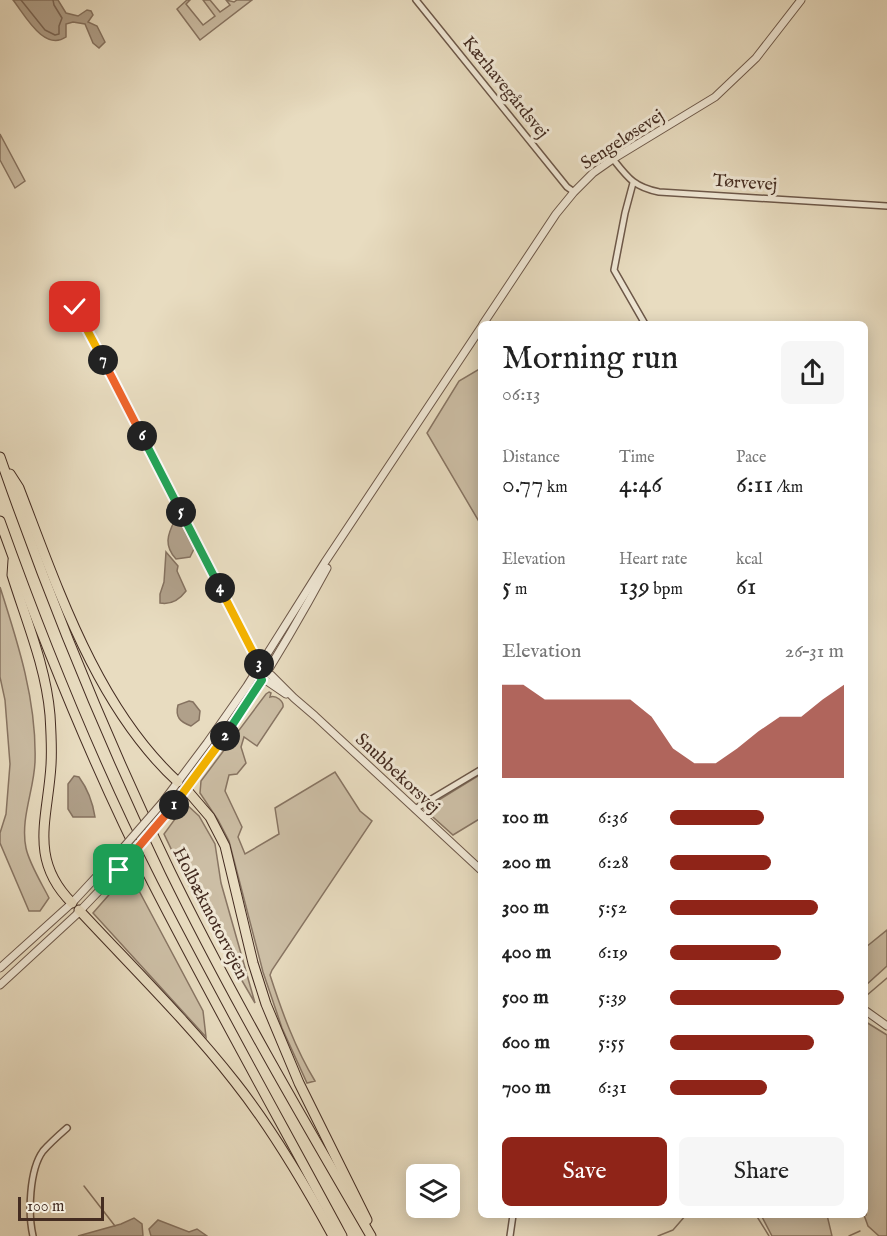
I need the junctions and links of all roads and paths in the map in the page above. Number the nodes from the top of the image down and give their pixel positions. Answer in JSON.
{"nodes":[{"id":1,"x":416,"y":0,"type":"edge"},
{"id":2,"x":801,"y":0,"type":"edge"},
{"id":3,"x":613,"y":159,"type":"junction"},
{"id":4,"x":633,"y":183,"type":"junction"},
{"id":5,"x":574,"y":192,"type":"junction"},
{"id":6,"x":887,"y":206,"type":"edge"},
{"id":7,"x":75,"y":307,"type":"dead end"},
{"id":8,"x":485,"y":321,"type":"edge"},
{"id":9,"x":643,"y":321,"type":"edge"},
{"id":10,"x":478,"y":331,"type":"edge"},
{"id":11,"x":0,"y":457,"type":"edge"},
{"id":12,"x":0,"y":521,"type":"edge"},
{"id":13,"x":336,"y":549,"type":"junction"},
{"id":14,"x":13,"y":558,"type":"junction"},
{"id":15,"x":258,"y":667,"type":"junction"},
{"id":16,"x":267,"y":672,"type":"junction"},
{"id":17,"x":262,"y":680,"type":"junction"},
{"id":18,"x":294,"y":699,"type":"junction"},
{"id":19,"x":478,"y":771,"type":"edge"},
{"id":20,"x":178,"y":782,"type":"junction"},
{"id":21,"x":186,"y":789,"type":"junction"},
{"id":22,"x":415,"y":809,"type":"junction"},
{"id":23,"x":478,"y":867,"type":"edge"},
{"id":24,"x":72,"y":903,"type":"junction"},
{"id":25,"x":80,"y":910,"type":"junction"},
{"id":26,"x":0,"y":968,"type":"edge"},
{"id":27,"x":0,"y":985,"type":"edge"},
{"id":28,"x":868,"y":1012,"type":"edge"},
{"id":29,"x":887,"y":1026,"type":"edge"},
{"id":30,"x":67,"y":1128,"type":"dead end"},
{"id":31,"x":513,"y":1218,"type":"edge"},
{"id":32,"x":33,"y":1236,"type":"edge"},
{"id":33,"x":333,"y":1236,"type":"edge"},
{"id":34,"x":342,"y":1236,"type":"edge"},
{"id":35,"x":372,"y":1236,"type":"edge"},
{"id":36,"x":510,"y":1236,"type":"edge"}],
"edges":[{"from":1,"to":5,"type":"street","name":"Kærhavegårdsvej"},
{"from":2,"to":3,"type":"street","name":"Sengeløsevej"},
{"from":3,"to":4,"type":"street"},
{"from":3,"to":5,"type":"street","name":"Sengeløsevej"},
{"from":4,"to":6,"type":"street","name":"Tørvevej"},
{"from":4,"to":9,"type":"street"},
{"from":5,"to":8,"type":"street","name":"Sengeløsevej"},
{"from":7,"to":15,"type":"street"},
{"from":10,"to":13,"type":"street","name":"Sengeløsevej"},
{"from":11,"to":20,"type":"highway"},
{"from":11,"to":35,"type":"highway","name":"Holbækmotorvejen"},
{"from":12,"to":14,"type":"highway","name":"Holbækmotorvejen"},
{"from":13,"to":15,"type":"street","name":"Sengeløsevej"},
{"from":13,"to":16,"type":"street","name":"Sengeløsevej"},
{"from":14,"to":24,"type":"highway"},
{"from":14,"to":34,"type":"highway","name":"Holbækmotorvejen"},
{"from":15,"to":16,"type":"street"},
{"from":15,"to":17,"type":"street","name":"Snubbekorsvej"},
{"from":15,"to":20,"type":"street","name":"Sengeløsevej"},
{"from":16,"to":17,"type":"street","name":"Sengeløsevej"},
{"from":16,"to":18,"type":"street","name":"Snubbekorsvej"},
{"from":17,"to":18,"type":"street","name":"Snubbekorsvej"},
{"from":17,"to":21,"type":"street","name":"Sengeløsevej"},
{"from":18,"to":22,"type":"street","name":"Snubbekorsvej"},
{"from":19,"to":22,"type":"street"},
{"from":20,"to":21,"type":"street"},
{"from":20,"to":24,"type":"street","name":"Sengeløsevej","bridge":true},
{"from":21,"to":25,"type":"street","name":"Sengeløsevej","bridge":true},
{"from":21,"to":35,"type":"highway"},
{"from":22,"to":23,"type":"street","name":"Snubbekorsvej"},
{"from":24,"to":25,"type":"street"},
{"from":24,"to":26,"type":"street","name":"Sengeløsevej"},
{"from":25,"to":27,"type":"street","name":"Sengeløsevej"},
{"from":25,"to":33,"type":"highway"},
{"from":28,"to":29,"type":"street"},
{"from":30,"to":32,"type":"street"},
{"from":31,"to":36,"type":"street"}]}
